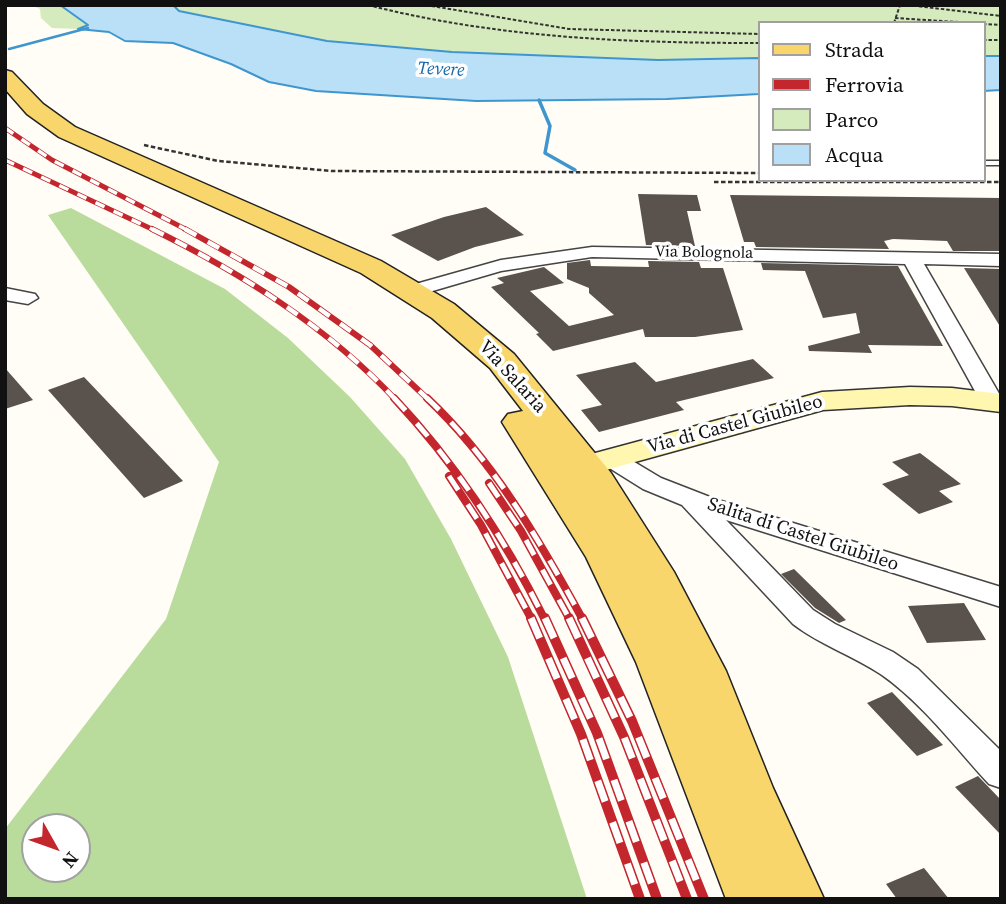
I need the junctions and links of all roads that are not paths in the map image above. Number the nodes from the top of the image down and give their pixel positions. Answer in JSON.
{"nodes":[{"id":1,"x":5,"y":76,"type":"edge"},
{"id":2,"x":5,"y":94,"type":"edge"},
{"id":3,"x":911,"y":258,"type":"junction"},
{"id":4,"x":1001,"y":260,"type":"edge"},
{"id":5,"x":412,"y":291,"type":"junction"},
{"id":6,"x":5,"y":295,"type":"edge"},
{"id":7,"x":28,"y":298,"type":"dead end"},
{"id":8,"x":997,"y":403,"type":"edge"},
{"id":9,"x":584,"y":466,"type":"junction"},
{"id":10,"x":688,"y":496,"type":"junction"},
{"id":11,"x":1001,"y":597,"type":"edge"},
{"id":12,"x":1001,"y":774,"type":"edge"},
{"id":13,"x":756,"y":899,"type":"edge"},
{"id":14,"x":794,"y":899,"type":"edge"}],
"edges":[{"from":1,"to":5,"type":"main road","name":"Via Salaria"},
{"from":2,"to":9,"type":"main road","name":"Via Salaria"},
{"from":3,"to":4,"type":"street","name":"Via Bolognola"},
{"from":3,"to":5,"type":"street","name":"Via Bolognola"},
{"from":3,"to":8,"type":"street"},
{"from":5,"to":9,"type":"main road","name":"Via Salaria"},
{"from":6,"to":7,"type":"street"},
{"from":8,"to":9,"type":"street","name":"Via di Castel Giubileo"},
{"from":9,"to":10,"type":"street","name":"Salita di Castel Giubileo"},
{"from":9,"to":13,"type":"main road","name":"Via Salaria"},
{"from":9,"to":14,"type":"main road","name":"Via Salaria"},
{"from":10,"to":11,"type":"street","name":"Salita di Castel Giubileo"},
{"from":10,"to":12,"type":"street"}]}
